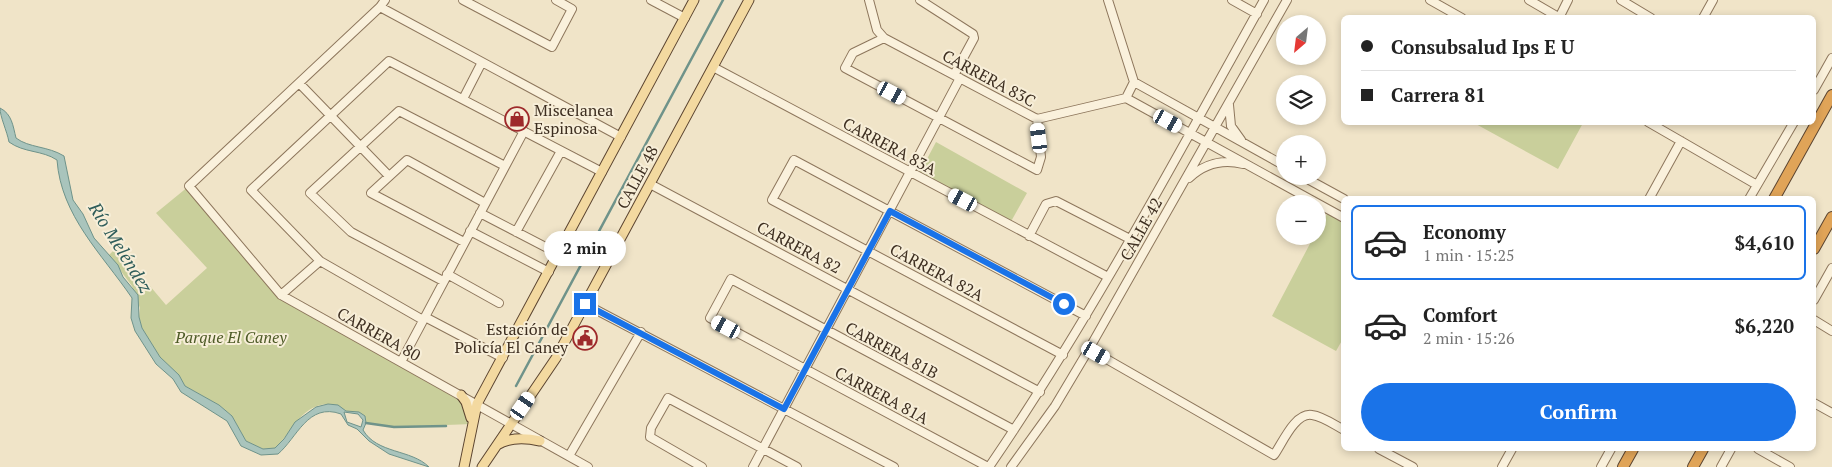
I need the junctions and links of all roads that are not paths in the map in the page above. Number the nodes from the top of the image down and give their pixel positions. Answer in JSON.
{"nodes":[{"id":1,"x":384,"y":0,"type":"edge"},
{"id":2,"x":463,"y":0,"type":"edge"},
{"id":3,"x":556,"y":0,"type":"edge"},
{"id":4,"x":651,"y":0,"type":"edge"},
{"id":5,"x":694,"y":0,"type":"edge"},
{"id":6,"x":749,"y":0,"type":"edge"},
{"id":7,"x":869,"y":0,"type":"edge"},
{"id":8,"x":920,"y":0,"type":"edge"},
{"id":9,"x":1108,"y":0,"type":"edge"},
{"id":10,"x":1232,"y":0,"type":"edge"},
{"id":11,"x":1264,"y":0,"type":"edge"},
{"id":12,"x":1287,"y":0,"type":"edge"},
{"id":13,"x":1430,"y":0,"type":"edge"},
{"id":14,"x":1529,"y":0,"type":"edge"},
{"id":15,"x":1568,"y":0,"type":"edge"},
{"id":16,"x":1620,"y":0,"type":"edge"},
{"id":17,"x":1712,"y":0,"type":"edge"},
{"id":18,"x":380,"y":7,"type":"junction"},
{"id":19,"x":1257,"y":14,"type":"junction"},
{"id":20,"x":1457,"y":15,"type":"edge"},
{"id":21,"x":1555,"y":15,"type":"edge"},
{"id":22,"x":1560,"y":15,"type":"edge"},
{"id":23,"x":1646,"y":15,"type":"edge"},
{"id":24,"x":1704,"y":15,"type":"edge"},
{"id":25,"x":685,"y":18,"type":"junction"},
{"id":26,"x":884,"y":38,"type":"junction"},
{"id":27,"x":1832,"y":58,"type":"edge"},
{"id":28,"x":482,"y":62,"type":"junction"},
{"id":29,"x":713,"y":67,"type":"junction"},
{"id":30,"x":957,"y":76,"type":"junction"},
{"id":31,"x":1134,"y":82,"type":"junction"},
{"id":32,"x":299,"y":83,"type":"junction"},
{"id":33,"x":1816,"y":86,"type":"edge"},
{"id":34,"x":1832,"y":95,"type":"edge"},
{"id":35,"x":1126,"y":98,"type":"junction"},
{"id":36,"x":463,"y":100,"type":"junction"},
{"id":37,"x":1229,"y":102,"type":"junction"},
{"id":38,"x":329,"y":115,"type":"junction"},
{"id":39,"x":939,"y":118,"type":"junction"},
{"id":40,"x":1198,"y":118,"type":"junction"},
{"id":41,"x":1037,"y":119,"type":"junction"},
{"id":42,"x":1816,"y":120,"type":"edge"},
{"id":43,"x":1653,"y":125,"type":"edge"},
{"id":44,"x":1792,"y":125,"type":"edge"},
{"id":45,"x":1813,"y":125,"type":"edge"},
{"id":46,"x":1215,"y":127,"type":"junction"},
{"id":47,"x":524,"y":131,"type":"junction"},
{"id":48,"x":1190,"y":133,"type":"junction"},
{"id":49,"x":621,"y":137,"type":"junction"},
{"id":50,"x":1681,"y":141,"type":"junction"},
{"id":51,"x":1207,"y":142,"type":"junction"},
{"id":52,"x":1246,"y":144,"type":"junction"},
{"id":53,"x":359,"y":147,"type":"junction"},
{"id":54,"x":561,"y":151,"type":"junction"},
{"id":55,"x":1276,"y":161,"type":"edge"},
{"id":56,"x":505,"y":166,"type":"junction"},
{"id":57,"x":1254,"y":168,"type":"junction"},
{"id":58,"x":602,"y":172,"type":"junction"},
{"id":59,"x":910,"y":172,"type":"junction"},
{"id":60,"x":388,"y":176,"type":"junction"},
{"id":61,"x":650,"y":184,"type":"junction"},
{"id":62,"x":1318,"y":185,"type":"edge"},
{"id":63,"x":1757,"y":185,"type":"junction"},
{"id":64,"x":1181,"y":187,"type":"junction"},
{"id":65,"x":1652,"y":196,"type":"edge"},
{"id":66,"x":1751,"y":196,"type":"edge"},
{"id":67,"x":1776,"y":196,"type":"edge"},
{"id":68,"x":1341,"y":198,"type":"edge"},
{"id":69,"x":485,"y":203,"type":"junction"},
{"id":70,"x":890,"y":211,"type":"junction"},
{"id":71,"x":480,"y":213,"type":"junction"},
{"id":72,"x":1341,"y":216,"type":"edge"},
{"id":73,"x":1832,"y":217,"type":"edge"},
{"id":74,"x":470,"y":231,"type":"junction"},
{"id":75,"x":516,"y":232,"type":"junction"},
{"id":76,"x":1029,"y":236,"type":"junction"},
{"id":77,"x":1130,"y":239,"type":"junction"},
{"id":78,"x":464,"y":242,"type":"junction"},
{"id":79,"x":1816,"y":245,"type":"edge"},
{"id":80,"x":868,"y":251,"type":"junction"},
{"id":81,"x":559,"y":254,"type":"junction"},
{"id":82,"x":320,"y":261,"type":"junction"},
{"id":83,"x":1832,"y":268,"type":"edge"},
{"id":84,"x":549,"y":272,"type":"junction"},
{"id":85,"x":445,"y":277,"type":"junction"},
{"id":86,"x":1108,"y":278,"type":"junction"},
{"id":87,"x":848,"y":289,"type":"junction"},
{"id":88,"x":281,"y":295,"type":"junction"},
{"id":89,"x":1816,"y":296,"type":"edge"},
{"id":90,"x":499,"y":303,"type":"dead end"},
{"id":91,"x":585,"y":304,"type":"junction"},
{"id":92,"x":1086,"y":316,"type":"junction"},
{"id":93,"x":424,"y":318,"type":"junction"},
{"id":94,"x":710,"y":318,"type":"joint"},
{"id":95,"x":1816,"y":321,"type":"edge"},
{"id":96,"x":826,"y":330,"type":"junction"},
{"id":97,"x":1832,"y":331,"type":"edge"},
{"id":98,"x":640,"y":332,"type":"junction"},
{"id":99,"x":1090,"y":349,"type":"junction"},
{"id":100,"x":1063,"y":355,"type":"junction"},
{"id":101,"x":503,"y":358,"type":"junction"},
{"id":102,"x":400,"y":362,"type":"junction"},
{"id":103,"x":806,"y":369,"type":"junction"},
{"id":104,"x":1040,"y":392,"type":"junction"},
{"id":105,"x":461,"y":395,"type":"junction"},
{"id":106,"x":477,"y":404,"type":"junction"},
{"id":107,"x":1816,"y":404,"type":"edge"},
{"id":108,"x":784,"y":409,"type":"junction"},
{"id":109,"x":1832,"y":413,"type":"edge"},
{"id":110,"x":472,"y":424,"type":"junction"},
{"id":111,"x":511,"y":424,"type":"junction"},
{"id":112,"x":1341,"y":429,"type":"edge"},
{"id":113,"x":1014,"y":430,"type":"junction"},
{"id":114,"x":540,"y":441,"type":"junction"},
{"id":115,"x":495,"y":447,"type":"junction"},
{"id":116,"x":763,"y":449,"type":"junction"},
{"id":117,"x":1383,"y":451,"type":"edge"},
{"id":118,"x":1511,"y":451,"type":"edge"},
{"id":119,"x":1610,"y":451,"type":"edge"},
{"id":120,"x":1632,"y":451,"type":"edge"},
{"id":121,"x":1702,"y":451,"type":"edge"},
{"id":122,"x":1730,"y":451,"type":"edge"},
{"id":123,"x":1762,"y":451,"type":"edge"},
{"id":124,"x":568,"y":456,"type":"junction"},
{"id":125,"x":464,"y":467,"type":"edge"},
{"id":126,"x":482,"y":467,"type":"edge"},
{"id":127,"x":588,"y":467,"type":"edge"},
{"id":128,"x":702,"y":467,"type":"edge"},
{"id":129,"x":754,"y":467,"type":"edge"},
{"id":130,"x":797,"y":467,"type":"edge"},
{"id":131,"x":894,"y":467,"type":"edge"},
{"id":132,"x":988,"y":467,"type":"edge"},
{"id":133,"x":1011,"y":467,"type":"edge"},
{"id":134,"x":1413,"y":467,"type":"edge"},
{"id":135,"x":1502,"y":467,"type":"edge"},
{"id":136,"x":1601,"y":467,"type":"edge"},
{"id":137,"x":1622,"y":467,"type":"edge"},
{"id":138,"x":1693,"y":467,"type":"edge"},
{"id":139,"x":1721,"y":467,"type":"edge"},
{"id":140,"x":1790,"y":467,"type":"edge"}],
"edges":[{"from":1,"to":18,"type":"street"},
{"from":2,"to":3,"type":"street"},
{"from":4,"to":25,"type":"street"},
{"from":5,"to":25,"type":"main road","name":"CALLE 48"},
{"from":6,"to":29,"type":"main road","name":"CALLE 48"},
{"from":7,"to":26,"type":"street"},
{"from":8,"to":30,"type":"street"},
{"from":9,"to":31,"type":"street"},
{"from":10,"to":19,"type":"street"},
{"from":11,"to":19,"type":"street","name":"CALLE 42"},
{"from":12,"to":37,"type":"street","name":"CALLE 42"},
{"from":13,"to":20,"type":"street"},
{"from":14,"to":21,"type":"street"},
{"from":15,"to":22,"type":"street"},
{"from":16,"to":23,"type":"street"},
{"from":17,"to":24,"type":"street"},
{"from":18,"to":28,"type":"street"},
{"from":18,"to":32,"type":"street"},
{"from":19,"to":40,"type":"street","name":"CALLE 42"},
{"from":25,"to":49,"type":"main road","name":"CALLE 48"},
{"from":26,"to":30,"type":"street","name":"CARRERA 83C"},
{"from":26,"to":39,"type":"street"},
{"from":27,"to":33,"type":"street"},
{"from":28,"to":36,"type":"street"},
{"from":28,"to":49,"type":"street"},
{"from":29,"to":59,"type":"street","name":"CARRERA 83A"},
{"from":29,"to":61,"type":"main road","name":"CALLE 48"},
{"from":30,"to":39,"type":"street"},
{"from":30,"to":41,"type":"street","name":"CARRERA 83C"},
{"from":31,"to":35,"type":"street"},
{"from":31,"to":40,"type":"street"},
{"from":32,"to":38,"type":"street"},
{"from":32,"to":88,"type":"street","name":"CARRERA 80"},
{"from":34,"to":42,"type":"highway"},
{"from":35,"to":41,"type":"street","name":"CARRERA 83C"},
{"from":35,"to":48,"type":"street"},
{"from":36,"to":38,"type":"street"},
{"from":36,"to":47,"type":"street"},
{"from":37,"to":46,"type":"street","name":"CALLE 42"},
{"from":37,"to":52,"type":"street"},
{"from":38,"to":53,"type":"street"},
{"from":38,"to":82,"type":"street"},
{"from":39,"to":41,"type":"street"},
{"from":39,"to":59,"type":"street"},
{"from":40,"to":46,"type":"street"},
{"from":40,"to":48,"type":"street","name":"CALLE 42"},
{"from":43,"to":50,"type":"street"},
{"from":44,"to":63,"type":"street"},
{"from":45,"to":67,"type":"highway"},
{"from":46,"to":51,"type":"street","name":"CALLE 42"},
{"from":46,"to":52,"type":"street"},
{"from":47,"to":54,"type":"street"},
{"from":47,"to":56,"type":"street"},
{"from":48,"to":51,"type":"street"},
{"from":48,"to":77,"type":"street","name":"CALLE 42"},
{"from":49,"to":58,"type":"main road","name":"CALLE 48"},
{"from":50,"to":63,"type":"street"},
{"from":50,"to":65,"type":"street"},
{"from":51,"to":57,"type":"street"},
{"from":51,"to":64,"type":"street","name":"CALLE 42"},
{"from":52,"to":55,"type":"street"},
{"from":53,"to":56,"type":"street"},
{"from":53,"to":60,"type":"street"},
{"from":53,"to":85,"type":"street"},
{"from":54,"to":58,"type":"street"},
{"from":54,"to":75,"type":"street"},
{"from":56,"to":69,"type":"street"},
{"from":57,"to":64,"type":"street"},
{"from":57,"to":72,"type":"street"},
{"from":58,"to":81,"type":"main road","name":"CALLE 48"},
{"from":59,"to":70,"type":"street"},
{"from":59,"to":76,"type":"street","name":"CARRERA 83A"},
{"from":60,"to":69,"type":"street"},
{"from":60,"to":78,"type":"street"},
{"from":61,"to":87,"type":"street","name":"CARRERA 82"},
{"from":61,"to":91,"type":"main road","name":"CALLE 48"},
{"from":62,"to":68,"type":"street"},
{"from":63,"to":66,"type":"street"},
{"from":64,"to":99,"type":"street","name":"CALLE 42"},
{"from":69,"to":71,"type":"street"},
{"from":70,"to":80,"type":"street"},
{"from":70,"to":80,"type":"street","name":"CARRERA 82A"},
{"from":70,"to":92,"type":"street"},
{"from":71,"to":74,"type":"street"},
{"from":71,"to":75,"type":"street"},
{"from":73,"to":79,"type":"highway"},
{"from":74,"to":78,"type":"street"},
{"from":74,"to":84,"type":"street"},
{"from":75,"to":81,"type":"street"},
{"from":76,"to":77,"type":"street"},
{"from":76,"to":86,"type":"street","name":"CARRERA 83A"},
{"from":77,"to":86,"type":"street","name":"CALLE 42"},
{"from":78,"to":85,"type":"street"},
{"from":80,"to":87,"type":"street"},
{"from":80,"to":100,"type":"street","name":"CARRERA 82A"},
{"from":81,"to":84,"type":"main road","name":"CALLE 48"},
{"from":82,"to":88,"type":"street"},
{"from":82,"to":93,"type":"street"},
{"from":83,"to":89,"type":"street"},
{"from":84,"to":101,"type":"main road","name":"CALLE 48"},
{"from":85,"to":90,"type":"street"},
{"from":85,"to":93,"type":"street"},
{"from":86,"to":92,"type":"street","name":"CALLE 42"},
{"from":87,"to":96,"type":"street"},
{"from":87,"to":104,"type":"street","name":"CARRERA 82"},
{"from":88,"to":102,"type":"street","name":"CARRERA 80"},
{"from":91,"to":98,"type":"street"},
{"from":91,"to":111,"type":"main road","name":"CALLE 48"},
{"from":92,"to":100,"type":"street","name":"CALLE 42"},
{"from":93,"to":101,"type":"street"},
{"from":93,"to":102,"type":"street"},
{"from":94,"to":96,"type":"street","name":"CARRERA 81B"},
{"from":94,"to":103,"type":"street","name":"CARRERA 81A"},
{"from":95,"to":97,"type":"street"},
{"from":96,"to":103,"type":"street"},
{"from":96,"to":113,"type":"street","name":"CARRERA 81B"},
{"from":98,"to":108,"type":"street"},
{"from":98,"to":124,"type":"street"},
{"from":99,"to":112,"type":"street"},
{"from":99,"to":133,"type":"street","name":"CALLE 42"},
{"from":100,"to":104,"type":"street","name":"CALLE 42"},
{"from":101,"to":106,"type":"main road","name":"CALLE 48"},
{"from":102,"to":105,"type":"street","name":"CARRERA 80"},
{"from":103,"to":108,"type":"street"},
{"from":103,"to":132,"type":"street","name":"CARRERA 81A"},
{"from":104,"to":113,"type":"street","name":"CALLE 42"},
{"from":105,"to":106,"type":"street","name":"CARRERA 80"},
{"from":105,"to":110,"type":"main road"},
{"from":106,"to":110,"type":"main road","name":"CALLE 48"},
{"from":106,"to":111,"type":"street","name":"CARRERA 80"},
{"from":107,"to":109,"type":"street"},
{"from":108,"to":116,"type":"street"},
{"from":108,"to":131,"type":"street"},
{"from":110,"to":125,"type":"main road","name":"CALLE 48"},
{"from":111,"to":114,"type":"street","name":"CARRERA 80"},
{"from":111,"to":115,"type":"main road","name":"CALLE 48"},
{"from":113,"to":132,"type":"street","name":"CALLE 42"},
{"from":114,"to":115,"type":"main road"},
{"from":114,"to":124,"type":"street","name":"CARRERA 80"},
{"from":115,"to":126,"type":"main road","name":"CALLE 48"},
{"from":116,"to":128,"type":"street"},
{"from":116,"to":129,"type":"street"},
{"from":116,"to":130,"type":"street"},
{"from":117,"to":134,"type":"street"},
{"from":118,"to":135,"type":"street"},
{"from":119,"to":136,"type":"street"},
{"from":120,"to":137,"type":"highway"},
{"from":121,"to":138,"type":"highway"},
{"from":122,"to":139,"type":"street"},
{"from":123,"to":140,"type":"street"},
{"from":124,"to":127,"type":"street","name":"CARRERA 80"}]}
